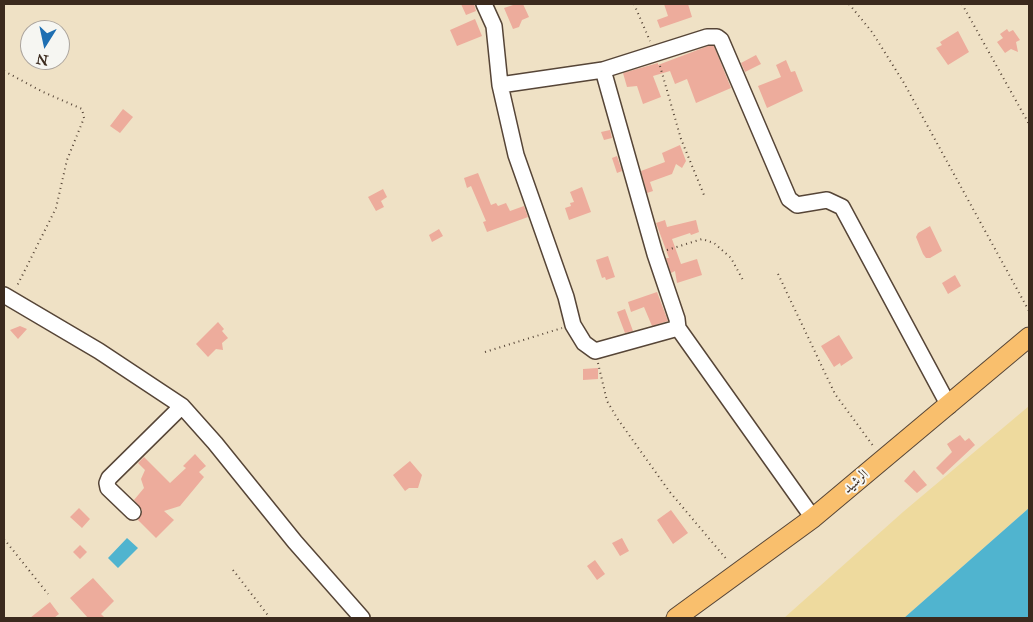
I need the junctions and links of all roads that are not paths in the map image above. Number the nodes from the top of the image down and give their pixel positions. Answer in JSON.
{"nodes":[{"id":1,"x":484,"y":4,"type":"edge"},
{"id":2,"x":603,"y":70,"type":"junction"},
{"id":3,"x":500,"y":84,"type":"junction"},
{"id":4,"x":6,"y":300,"type":"edge"},
{"id":5,"x":678,"y":328,"type":"junction"},
{"id":6,"x":1029,"y":337,"type":"edge"},
{"id":7,"x":182,"y":406,"type":"junction"},
{"id":8,"x":948,"y":406,"type":"junction"},
{"id":9,"x":133,"y":512,"type":"dead end"},
{"id":10,"x":813,"y":518,"type":"junction"},
{"id":11,"x":362,"y":618,"type":"edge"},
{"id":12,"x":676,"y":618,"type":"edge"}],
"edges":[{"from":1,"to":3,"type":"street"},
{"from":2,"to":3,"type":"street"},
{"from":2,"to":5,"type":"street"},
{"from":2,"to":8,"type":"street"},
{"from":3,"to":5,"type":"street"},
{"from":4,"to":7,"type":"street"},
{"from":5,"to":10,"type":"street"},
{"from":6,"to":8,"type":"main road","name":"الرشيد"},
{"from":7,"to":9,"type":"street"},
{"from":7,"to":11,"type":"street"},
{"from":8,"to":10,"type":"main road","name":"الرشيد"},
{"from":10,"to":12,"type":"main road","name":"الرشيد"}]}
